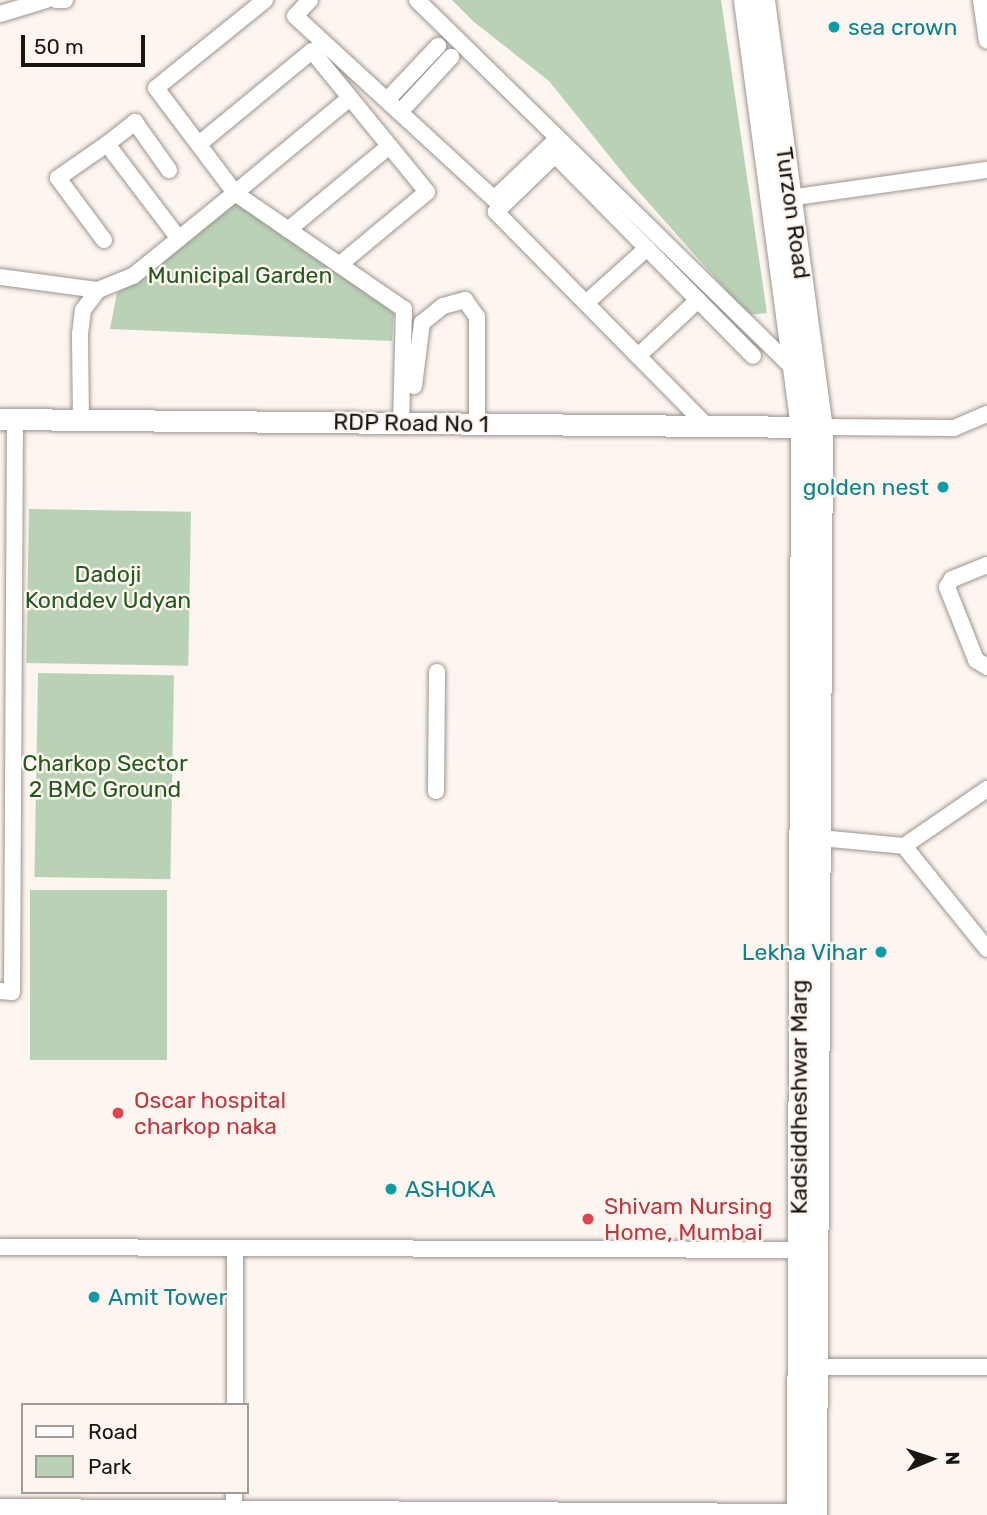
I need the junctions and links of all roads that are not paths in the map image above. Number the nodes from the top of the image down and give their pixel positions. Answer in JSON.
{"nodes":[{"id":1,"x":46,"y":0,"type":"edge"},
{"id":2,"x":56,"y":0,"type":"edge"},
{"id":3,"x":65,"y":0,"type":"edge"},
{"id":4,"x":265,"y":0,"type":"edge"},
{"id":5,"x":310,"y":0,"type":"edge"},
{"id":6,"x":417,"y":0,"type":"edge"},
{"id":7,"x":744,"y":0,"type":"edge"},
{"id":8,"x":764,"y":0,"type":"edge"},
{"id":9,"x":981,"y":0,"type":"edge"},
{"id":10,"x":0,"y":14,"type":"edge"},
{"id":11,"x":987,"y":41,"type":"edge"},
{"id":12,"x":438,"y":46,"type":"dead end"},
{"id":13,"x":451,"y":57,"type":"dead end"},
{"id":14,"x":350,"y":98,"type":"junction"},
{"id":15,"x":388,"y":99,"type":"junction"},
{"id":16,"x":401,"y":111,"type":"junction"},
{"id":17,"x":558,"y":138,"type":"junction"},
{"id":18,"x":107,"y":144,"type":"junction"},
{"id":19,"x":199,"y":144,"type":"junction"},
{"id":20,"x":389,"y":146,"type":"junction"},
{"id":21,"x":169,"y":170,"type":"dead end"},
{"id":22,"x":987,"y":170,"type":"edge"},
{"id":23,"x":235,"y":193,"type":"junction"},
{"id":24,"x":781,"y":200,"type":"junction"},
{"id":25,"x":288,"y":230,"type":"junction"},
{"id":26,"x":179,"y":239,"type":"junction"},
{"id":27,"x":104,"y":240,"type":"dead end"},
{"id":28,"x":647,"y":248,"type":"junction"},
{"id":29,"x":339,"y":265,"type":"junction"},
{"id":30,"x":0,"y":277,"type":"edge"},
{"id":31,"x":98,"y":290,"type":"junction"},
{"id":32,"x":698,"y":300,"type":"junction"},
{"id":33,"x":586,"y":303,"type":"junction"},
{"id":34,"x":638,"y":356,"type":"junction"},
{"id":35,"x":753,"y":356,"type":"dead end"},
{"id":36,"x":794,"y":369,"type":"junction"},
{"id":37,"x":414,"y":386,"type":"dead end"},
{"id":38,"x":987,"y":414,"type":"edge"},
{"id":39,"x":8,"y":419,"type":"edge"},
{"id":40,"x":81,"y":420,"type":"junction"},
{"id":41,"x":401,"y":423,"type":"junction"},
{"id":42,"x":477,"y":424,"type":"junction"},
{"id":43,"x":707,"y":426,"type":"junction"},
{"id":44,"x":812,"y":427,"type":"junction"},
{"id":45,"x":987,"y":565,"type":"edge"},
{"id":46,"x":987,"y":667,"type":"edge"},
{"id":47,"x":437,"y":672,"type":"dead end"},
{"id":48,"x":7,"y":677,"type":"edge"},
{"id":49,"x":987,"y":789,"type":"edge"},
{"id":50,"x":436,"y":791,"type":"dead end"},
{"id":51,"x":820,"y":838,"type":"junction"},
{"id":52,"x":904,"y":846,"type":"junction"},
{"id":53,"x":987,"y":949,"type":"edge"},
{"id":54,"x":0,"y":992,"type":"edge"},
{"id":55,"x":0,"y":1247,"type":"edge"},
{"id":56,"x":235,"y":1248,"type":"junction"},
{"id":57,"x":808,"y":1250,"type":"junction"},
{"id":58,"x":807,"y":1367,"type":"junction"},
{"id":59,"x":987,"y":1367,"type":"edge"},
{"id":60,"x":235,"y":1403,"type":"edge"},
{"id":61,"x":234,"y":1505,"type":"edge"},
{"id":62,"x":0,"y":1507,"type":"edge"},
{"id":63,"x":59,"y":1511,"type":"edge"},
{"id":64,"x":807,"y":1514,"type":"edge"}],
"edges":[{"from":1,"to":10,"type":"street"},
{"from":2,"to":3,"type":"street"},
{"from":4,"to":19,"type":"street"},
{"from":5,"to":15,"type":"street"},
{"from":6,"to":17,"type":"street"},
{"from":7,"to":24,"type":"street","name":"Turzon Road"},
{"from":8,"to":24,"type":"street","name":"Turzon Road"},
{"from":9,"to":11,"type":"street"},
{"from":12,"to":15,"type":"street"},
{"from":13,"to":16,"type":"street"},
{"from":14,"to":19,"type":"street"},
{"from":14,"to":20,"type":"street"},
{"from":14,"to":23,"type":"street"},
{"from":15,"to":16,"type":"street"},
{"from":16,"to":17,"type":"street"},
{"from":17,"to":36,"type":"street"},
{"from":18,"to":21,"type":"street"},
{"from":18,"to":26,"type":"street"},
{"from":18,"to":27,"type":"street"},
{"from":19,"to":23,"type":"street"},
{"from":20,"to":25,"type":"street"},
{"from":20,"to":29,"type":"street"},
{"from":22,"to":24,"type":"street"},
{"from":23,"to":25,"type":"street"},
{"from":23,"to":26,"type":"street"},
{"from":24,"to":36,"type":"street","name":"Turzon Road"},
{"from":24,"to":44,"type":"street","name":"Turzon Road"},
{"from":25,"to":29,"type":"street"},
{"from":26,"to":31,"type":"street"},
{"from":28,"to":32,"type":"street"},
{"from":28,"to":33,"type":"street"},
{"from":28,"to":33,"type":"street"},
{"from":29,"to":41,"type":"street"},
{"from":30,"to":31,"type":"street"},
{"from":31,"to":40,"type":"street"},
{"from":32,"to":34,"type":"street"},
{"from":32,"to":35,"type":"street"},
{"from":33,"to":34,"type":"street"},
{"from":34,"to":43,"type":"street"},
{"from":36,"to":44,"type":"street","name":"Turzon Road"},
{"from":37,"to":42,"type":"street"},
{"from":38,"to":44,"type":"street"},
{"from":39,"to":40,"type":"street","name":"RDP Road No 1"},
{"from":39,"to":48,"type":"street"},
{"from":40,"to":41,"type":"street","name":"RDP Road No 1"},
{"from":41,"to":42,"type":"street","name":"RDP Road No 1"},
{"from":42,"to":43,"type":"street","name":"RDP Road No 1"},
{"from":43,"to":44,"type":"street","name":"RDP Road No 1"},
{"from":44,"to":51,"type":"street","name":"Kadsiddheshwar Marg"},
{"from":44,"to":57,"type":"street","name":"Kadsiddheshwar Marg"},
{"from":45,"to":46,"type":"street"},
{"from":47,"to":50,"type":"street"},
{"from":48,"to":54,"type":"street"},
{"from":49,"to":52,"type":"street"},
{"from":51,"to":52,"type":"street"},
{"from":51,"to":57,"type":"street","name":"Kadsiddheshwar Marg"},
{"from":52,"to":53,"type":"street"},
{"from":55,"to":56,"type":"street"},
{"from":56,"to":57,"type":"street"},
{"from":56,"to":60,"type":"street"},
{"from":57,"to":58,"type":"street","name":"Kadsiddheshwar Marg"},
{"from":58,"to":59,"type":"street"},
{"from":58,"to":64,"type":"street","name":"Kadsiddheshwar Marg"},
{"from":61,"to":63,"type":"street"},
{"from":61,"to":64,"type":"street"},
{"from":62,"to":63,"type":"street"}]}
